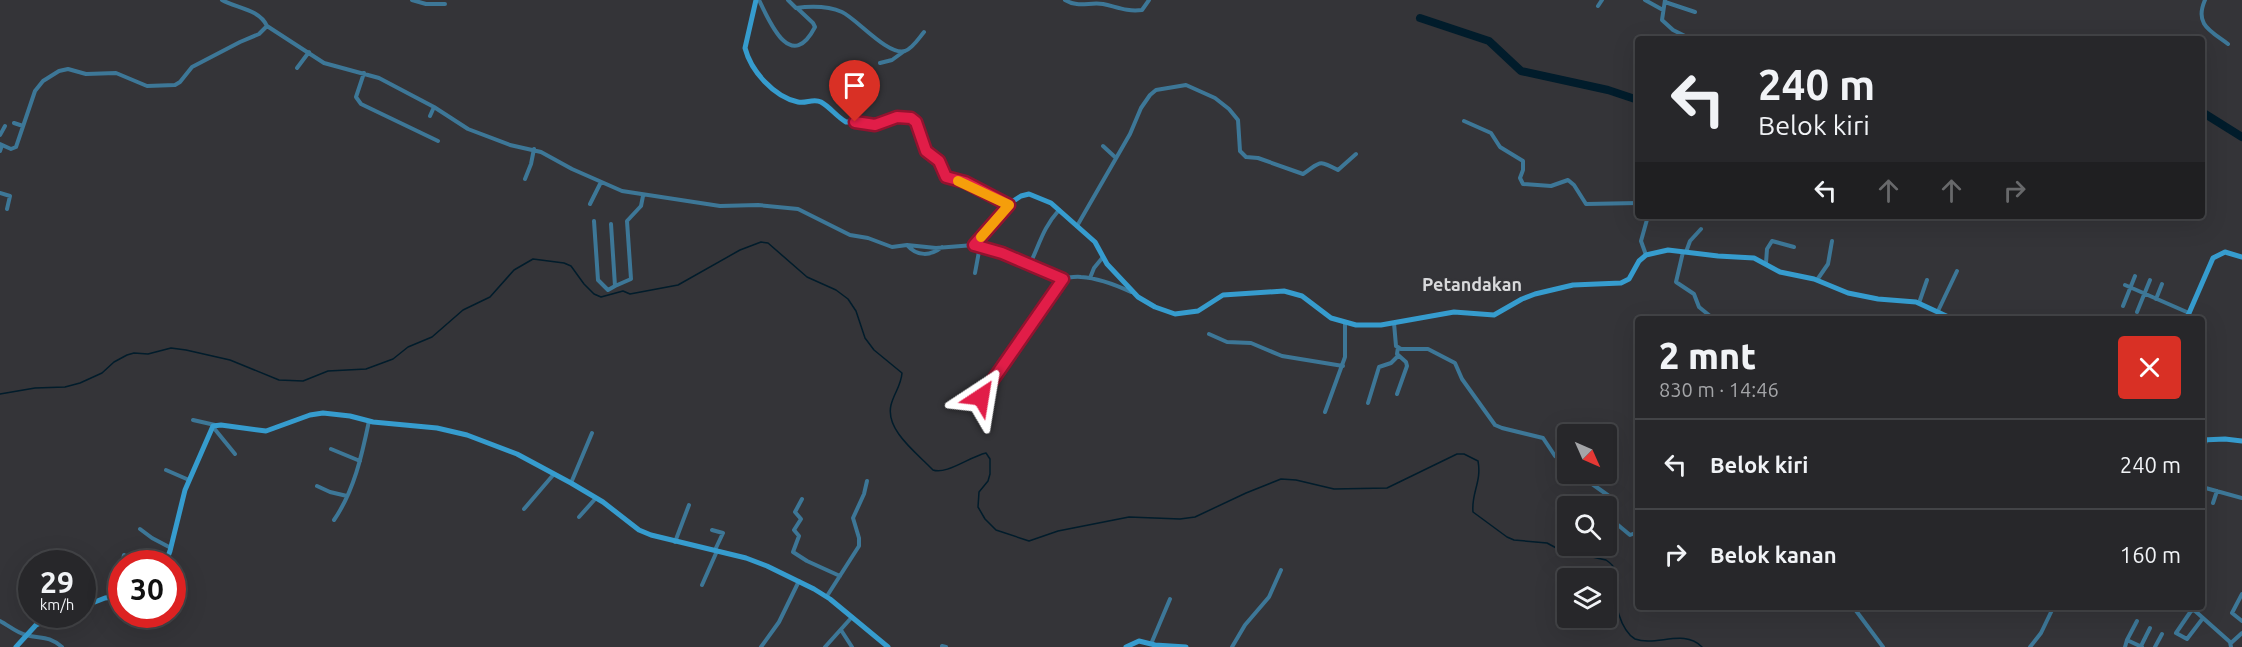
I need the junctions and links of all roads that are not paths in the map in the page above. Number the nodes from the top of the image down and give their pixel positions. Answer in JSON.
{"nodes":[{"id":1,"x":222,"y":0,"type":"edge"},
{"id":2,"x":412,"y":0,"type":"edge"},
{"id":3,"x":758,"y":0,"type":"edge"},
{"id":4,"x":788,"y":0,"type":"edge"},
{"id":5,"x":1065,"y":0,"type":"edge"},
{"id":6,"x":1149,"y":0,"type":"edge"},
{"id":7,"x":1602,"y":0,"type":"edge"},
{"id":8,"x":1645,"y":0,"type":"edge"},
{"id":9,"x":2205,"y":0,"type":"edge"},
{"id":10,"x":1665,"y":1,"type":"edge"},
{"id":11,"x":1083,"y":3,"type":"edge"},
{"id":12,"x":445,"y":4,"type":"dead end"},
{"id":13,"x":1598,"y":6,"type":"dead end"},
{"id":14,"x":796,"y":8,"type":"junction"},
{"id":15,"x":1663,"y":10,"type":"junction"},
{"id":16,"x":1695,"y":12,"type":"dead end"},
{"id":17,"x":267,"y":26,"type":"junction"},
{"id":18,"x":924,"y":32,"type":"dead end"},
{"id":19,"x":1685,"y":36,"type":"edge"},
{"id":20,"x":2228,"y":45,"type":"dead end"},
{"id":21,"x":904,"y":51,"type":"junction"},
{"id":22,"x":309,"y":52,"type":"junction"},
{"id":23,"x":880,"y":63,"type":"dead end"},
{"id":24,"x":297,"y":68,"type":"dead end"},
{"id":25,"x":364,"y":73,"type":"junction"},
{"id":26,"x":434,"y":107,"type":"junction"},
{"id":27,"x":430,"y":116,"type":"dead end"},
{"id":28,"x":1464,"y":121,"type":"dead end"},
{"id":29,"x":14,"y":123,"type":"dead end"},
{"id":30,"x":5,"y":126,"type":"dead end"},
{"id":31,"x":23,"y":126,"type":"junction"},
{"id":32,"x":0,"y":135,"type":"edge"},
{"id":33,"x":438,"y":141,"type":"dead end"},
{"id":34,"x":1,"y":144,"type":"edge"},
{"id":35,"x":1103,"y":146,"type":"dead end"},
{"id":36,"x":534,"y":149,"type":"junction"},
{"id":37,"x":0,"y":151,"type":"edge"},
{"id":38,"x":1356,"y":154,"type":"dead end"},
{"id":39,"x":1116,"y":158,"type":"junction"},
{"id":40,"x":525,"y":179,"type":"dead end"},
{"id":41,"x":601,"y":182,"type":"junction"},
{"id":42,"x":0,"y":193,"type":"edge"},
{"id":43,"x":643,"y":195,"type":"junction"},
{"id":44,"x":1635,"y":203,"type":"edge"},
{"id":45,"x":590,"y":204,"type":"dead end"},
{"id":46,"x":1009,"y":205,"type":"junction"},
{"id":47,"x":6,"y":210,"type":"dead end"},
{"id":48,"x":1059,"y":210,"type":"junction"},
{"id":49,"x":1647,"y":219,"type":"edge"},
{"id":50,"x":594,"y":221,"type":"dead end"},
{"id":51,"x":610,"y":224,"type":"dead end"},
{"id":52,"x":1077,"y":227,"type":"junction"},
{"id":53,"x":1701,"y":229,"type":"dead end"},
{"id":54,"x":1832,"y":241,"type":"dead end"},
{"id":55,"x":974,"y":245,"type":"junction"},
{"id":56,"x":980,"y":246,"type":"junction"},
{"id":57,"x":1794,"y":247,"type":"dead end"},
{"id":58,"x":1685,"y":252,"type":"junction"},
{"id":59,"x":1646,"y":255,"type":"junction"},
{"id":60,"x":1103,"y":257,"type":"junction"},
{"id":61,"x":2242,"y":257,"type":"edge"},
{"id":62,"x":1766,"y":263,"type":"junction"},
{"id":63,"x":1029,"y":266,"type":"junction"},
{"id":64,"x":1957,"y":271,"type":"dead end"},
{"id":65,"x":975,"y":273,"type":"dead end"},
{"id":66,"x":2135,"y":276,"type":"dead end"},
{"id":67,"x":1090,"y":278,"type":"junction"},
{"id":68,"x":1063,"y":279,"type":"junction"},
{"id":69,"x":1816,"y":280,"type":"junction"},
{"id":70,"x":1927,"y":280,"type":"dead end"},
{"id":71,"x":2150,"y":280,"type":"dead end"},
{"id":72,"x":2162,"y":284,"type":"dead end"},
{"id":73,"x":2125,"y":285,"type":"dead end"},
{"id":74,"x":615,"y":286,"type":"junction"},
{"id":75,"x":2130,"y":288,"type":"junction"},
{"id":76,"x":1134,"y":293,"type":"junction"},
{"id":77,"x":2144,"y":294,"type":"junction"},
{"id":78,"x":2156,"y":299,"type":"junction"},
{"id":79,"x":1919,"y":303,"type":"junction"},
{"id":80,"x":2123,"y":306,"type":"dead end"},
{"id":81,"x":1938,"y":311,"type":"junction"},
{"id":82,"x":2137,"y":312,"type":"dead end"},
{"id":83,"x":2189,"y":313,"type":"junction"},
{"id":84,"x":1710,"y":316,"type":"edge"},
{"id":85,"x":1947,"y":316,"type":"edge"},
{"id":86,"x":2188,"y":316,"type":"edge"},
{"id":87,"x":1346,"y":323,"type":"junction"},
{"id":88,"x":1394,"y":323,"type":"junction"},
{"id":89,"x":1209,"y":334,"type":"dead end"},
{"id":90,"x":1398,"y":347,"type":"junction"},
{"id":91,"x":1398,"y":356,"type":"junction"},
{"id":92,"x":1343,"y":366,"type":"junction"},
{"id":93,"x":1397,"y":394,"type":"dead end"},
{"id":94,"x":981,"y":397,"type":"dead end"},
{"id":95,"x":1368,"y":403,"type":"dead end"},
{"id":96,"x":1325,"y":412,"type":"dead end"},
{"id":97,"x":193,"y":420,"type":"dead end"},
{"id":98,"x":369,"y":421,"type":"junction"},
{"id":99,"x":214,"y":426,"type":"junction"},
{"id":100,"x":592,"y":433,"type":"dead end"},
{"id":101,"x":2205,"y":440,"type":"edge"},
{"id":102,"x":2242,"y":441,"type":"edge"},
{"id":103,"x":331,"y":449,"type":"dead end"},
{"id":104,"x":234,"y":454,"type":"dead end"},
{"id":105,"x":1557,"y":458,"type":"edge"},
{"id":106,"x":360,"y":461,"type":"junction"},
{"id":107,"x":166,"y":470,"type":"dead end"},
{"id":108,"x":555,"y":474,"type":"junction"},
{"id":109,"x":189,"y":480,"type":"junction"},
{"id":110,"x":867,"y":481,"type":"dead end"},
{"id":111,"x":571,"y":483,"type":"junction"},
{"id":112,"x":1592,"y":484,"type":"edge"},
{"id":113,"x":317,"y":486,"type":"dead end"},
{"id":114,"x":2205,"y":489,"type":"edge"},
{"id":115,"x":2217,"y":491,"type":"junction"},
{"id":116,"x":347,"y":496,"type":"junction"},
{"id":117,"x":1609,"y":496,"type":"edge"},
{"id":118,"x":596,"y":498,"type":"junction"},
{"id":119,"x":2242,"y":498,"type":"edge"},
{"id":120,"x":802,"y":500,"type":"dead end"},
{"id":121,"x":2213,"y":503,"type":"dead end"},
{"id":122,"x":689,"y":505,"type":"dead end"},
{"id":123,"x":524,"y":509,"type":"dead end"},
{"id":124,"x":579,"y":517,"type":"dead end"},
{"id":125,"x":334,"y":520,"type":"dead end"},
{"id":126,"x":1617,"y":525,"type":"edge"},
{"id":127,"x":140,"y":529,"type":"dead end"},
{"id":128,"x":712,"y":530,"type":"dead end"},
{"id":129,"x":1635,"y":533,"type":"edge"},
{"id":130,"x":674,"y":542,"type":"junction"},
{"id":131,"x":171,"y":548,"type":"joint"},
{"id":132,"x":716,"y":550,"type":"junction"},
{"id":133,"x":737,"y":556,"type":"junction"},
{"id":134,"x":736,"y":563,"type":"dead end"},
{"id":135,"x":1281,"y":570,"type":"dead end"},
{"id":136,"x":840,"y":576,"type":"junction"},
{"id":137,"x":799,"y":581,"type":"junction"},
{"id":138,"x":702,"y":585,"type":"dead end"},
{"id":139,"x":2242,"y":594,"type":"edge"},
{"id":140,"x":827,"y":596,"type":"junction"},
{"id":141,"x":1170,"y":599,"type":"dead end"},
{"id":142,"x":1855,"y":610,"type":"edge"},
{"id":143,"x":2052,"y":610,"type":"edge"},
{"id":144,"x":852,"y":617,"type":"junction"},
{"id":145,"x":2203,"y":618,"type":"junction"},
{"id":146,"x":0,"y":621,"type":"edge"},
{"id":147,"x":2137,"y":621,"type":"dead end"},
{"id":148,"x":2242,"y":621,"type":"edge"},
{"id":149,"x":33,"y":628,"type":"edge"},
{"id":150,"x":2150,"y":628,"type":"dead end"},
{"id":151,"x":841,"y":630,"type":"junction"},
{"id":152,"x":2242,"y":633,"type":"edge"},
{"id":153,"x":2162,"y":634,"type":"dead end"},
{"id":154,"x":25,"y":635,"type":"junction"},
{"id":155,"x":2127,"y":640,"type":"junction"},
{"id":156,"x":1151,"y":644,"type":"junction"},
{"id":157,"x":2231,"y":645,"type":"edge"},
{"id":158,"x":16,"y":647,"type":"edge"},
{"id":159,"x":62,"y":647,"type":"edge"},
{"id":160,"x":761,"y":647,"type":"edge"},
{"id":161,"x":825,"y":647,"type":"edge"},
{"id":162,"x":852,"y":647,"type":"edge"},
{"id":163,"x":888,"y":647,"type":"edge"},
{"id":164,"x":1126,"y":647,"type":"edge"},
{"id":165,"x":1186,"y":647,"type":"edge"},
{"id":166,"x":1232,"y":647,"type":"edge"},
{"id":167,"x":1882,"y":647,"type":"edge"},
{"id":168,"x":2030,"y":647,"type":"edge"},
{"id":169,"x":2125,"y":647,"type":"edge"},
{"id":170,"x":2141,"y":647,"type":"edge"},
{"id":171,"x":2155,"y":647,"type":"edge"}],
"edges":[{"from":1,"to":17,"type":"street"},
{"from":2,"to":12,"type":"street"},
{"from":3,"to":14,"type":"street"},
{"from":3,"to":46,"type":"street"},
{"from":4,"to":14,"type":"street"},
{"from":5,"to":11,"type":"street"},
{"from":6,"to":11,"type":"street"},
{"from":7,"to":13,"type":"street"},
{"from":8,"to":15,"type":"street"},
{"from":9,"to":20,"type":"street"},
{"from":10,"to":15,"type":"street"},
{"from":10,"to":16,"type":"street"},
{"from":14,"to":21,"type":"street"},
{"from":15,"to":19,"type":"street"},
{"from":17,"to":22,"type":"street"},
{"from":17,"to":31,"type":"street"},
{"from":18,"to":21,"type":"street"},
{"from":21,"to":23,"type":"street"},
{"from":22,"to":24,"type":"street"},
{"from":22,"to":25,"type":"street"},
{"from":25,"to":26,"type":"street"},
{"from":25,"to":33,"type":"street"},
{"from":26,"to":27,"type":"street"},
{"from":26,"to":36,"type":"street"},
{"from":28,"to":44,"type":"street"},
{"from":29,"to":31,"type":"street"},
{"from":30,"to":32,"type":"street"},
{"from":31,"to":34,"type":"street"},
{"from":34,"to":37,"type":"street"},
{"from":35,"to":39,"type":"street"},
{"from":36,"to":40,"type":"street"},
{"from":36,"to":41,"type":"street"},
{"from":38,"to":39,"type":"street"},
{"from":39,"to":52,"type":"street"},
{"from":41,"to":43,"type":"street"},
{"from":41,"to":45,"type":"street"},
{"from":42,"to":47,"type":"street"},
{"from":43,"to":55,"type":"street"},
{"from":43,"to":74,"type":"street"},
{"from":46,"to":48,"type":"street"},
{"from":46,"to":55,"type":"street"},
{"from":48,"to":52,"type":"street"},
{"from":48,"to":63,"type":"street"},
{"from":49,"to":59,"type":"street"},
{"from":50,"to":74,"type":"street"},
{"from":51,"to":74,"type":"street"},
{"from":52,"to":60,"type":"street"},
{"from":53,"to":58,"type":"street"},
{"from":54,"to":69,"type":"street"},
{"from":55,"to":56,"type":"street"},
{"from":56,"to":63,"type":"street"},
{"from":56,"to":65,"type":"street"},
{"from":57,"to":62,"type":"street"},
{"from":58,"to":59,"type":"street"},
{"from":58,"to":62,"type":"street"},
{"from":58,"to":84,"type":"street"},
{"from":59,"to":88,"type":"street"},
{"from":60,"to":67,"type":"street"},
{"from":60,"to":76,"type":"street"},
{"from":61,"to":83,"type":"street"},
{"from":62,"to":69,"type":"street"},
{"from":63,"to":68,"type":"street"},
{"from":64,"to":81,"type":"street"},
{"from":66,"to":75,"type":"street"},
{"from":67,"to":68,"type":"street"},
{"from":67,"to":76,"type":"street"},
{"from":68,"to":94,"type":"street"},
{"from":69,"to":79,"type":"street"},
{"from":70,"to":79,"type":"street"},
{"from":71,"to":77,"type":"street"},
{"from":72,"to":78,"type":"street"},
{"from":73,"to":75,"type":"street"},
{"from":75,"to":77,"type":"street"},
{"from":75,"to":80,"type":"street"},
{"from":76,"to":87,"type":"street"},
{"from":77,"to":78,"type":"street"},
{"from":77,"to":82,"type":"street"},
{"from":78,"to":83,"type":"street"},
{"from":79,"to":81,"type":"street"},
{"from":81,"to":85,"type":"street"},
{"from":83,"to":86,"type":"street"},
{"from":87,"to":88,"type":"street"},
{"from":87,"to":92,"type":"street"},
{"from":88,"to":90,"type":"street"},
{"from":89,"to":92,"type":"street"},
{"from":90,"to":91,"type":"street"},
{"from":90,"to":105,"type":"street"},
{"from":91,"to":93,"type":"street"},
{"from":91,"to":95,"type":"street"},
{"from":92,"to":96,"type":"street"},
{"from":97,"to":99,"type":"street"},
{"from":98,"to":99,"type":"street"},
{"from":98,"to":106,"type":"street"},
{"from":98,"to":108,"type":"street"},
{"from":99,"to":104,"type":"street"},
{"from":99,"to":109,"type":"street"},
{"from":100,"to":111,"type":"street"},
{"from":101,"to":102,"type":"street"},
{"from":103,"to":106,"type":"street"},
{"from":106,"to":116,"type":"street"},
{"from":107,"to":109,"type":"street"},
{"from":108,"to":111,"type":"street"},
{"from":108,"to":123,"type":"street"},
{"from":109,"to":131,"type":"street"},
{"from":110,"to":136,"type":"street"},
{"from":111,"to":118,"type":"street"},
{"from":112,"to":117,"type":"street"},
{"from":113,"to":116,"type":"street"},
{"from":114,"to":115,"type":"street"},
{"from":115,"to":119,"type":"street"},
{"from":115,"to":121,"type":"street"},
{"from":116,"to":125,"type":"street"},
{"from":118,"to":124,"type":"street"},
{"from":118,"to":130,"type":"street"},
{"from":120,"to":136,"type":"street"},
{"from":122,"to":130,"type":"street"},
{"from":126,"to":129,"type":"street"},
{"from":127,"to":131,"type":"street"},
{"from":128,"to":132,"type":"street"},
{"from":130,"to":132,"type":"street"},
{"from":132,"to":133,"type":"street"},
{"from":132,"to":138,"type":"street"},
{"from":133,"to":134,"type":"street"},
{"from":133,"to":137,"type":"street"},
{"from":135,"to":166,"type":"street"},
{"from":136,"to":140,"type":"street"},
{"from":137,"to":140,"type":"street"},
{"from":137,"to":160,"type":"street"},
{"from":139,"to":148,"type":"street"},
{"from":140,"to":144,"type":"street"},
{"from":141,"to":156,"type":"street"},
{"from":142,"to":167,"type":"street"},
{"from":143,"to":168,"type":"street"},
{"from":144,"to":151,"type":"street"},
{"from":144,"to":163,"type":"street"},
{"from":145,"to":145,"type":"street"},
{"from":145,"to":157,"type":"street"},
{"from":146,"to":154,"type":"street"},
{"from":147,"to":155,"type":"street"},
{"from":149,"to":154,"type":"street"},
{"from":150,"to":170,"type":"street"},
{"from":151,"to":161,"type":"street"},
{"from":151,"to":162,"type":"street"},
{"from":152,"to":157,"type":"street"},
{"from":153,"to":171,"type":"street"},
{"from":154,"to":158,"type":"street"},
{"from":154,"to":159,"type":"street"},
{"from":155,"to":169,"type":"street"},
{"from":155,"to":170,"type":"street"},
{"from":156,"to":164,"type":"street"},
{"from":156,"to":165,"type":"street"}]}
